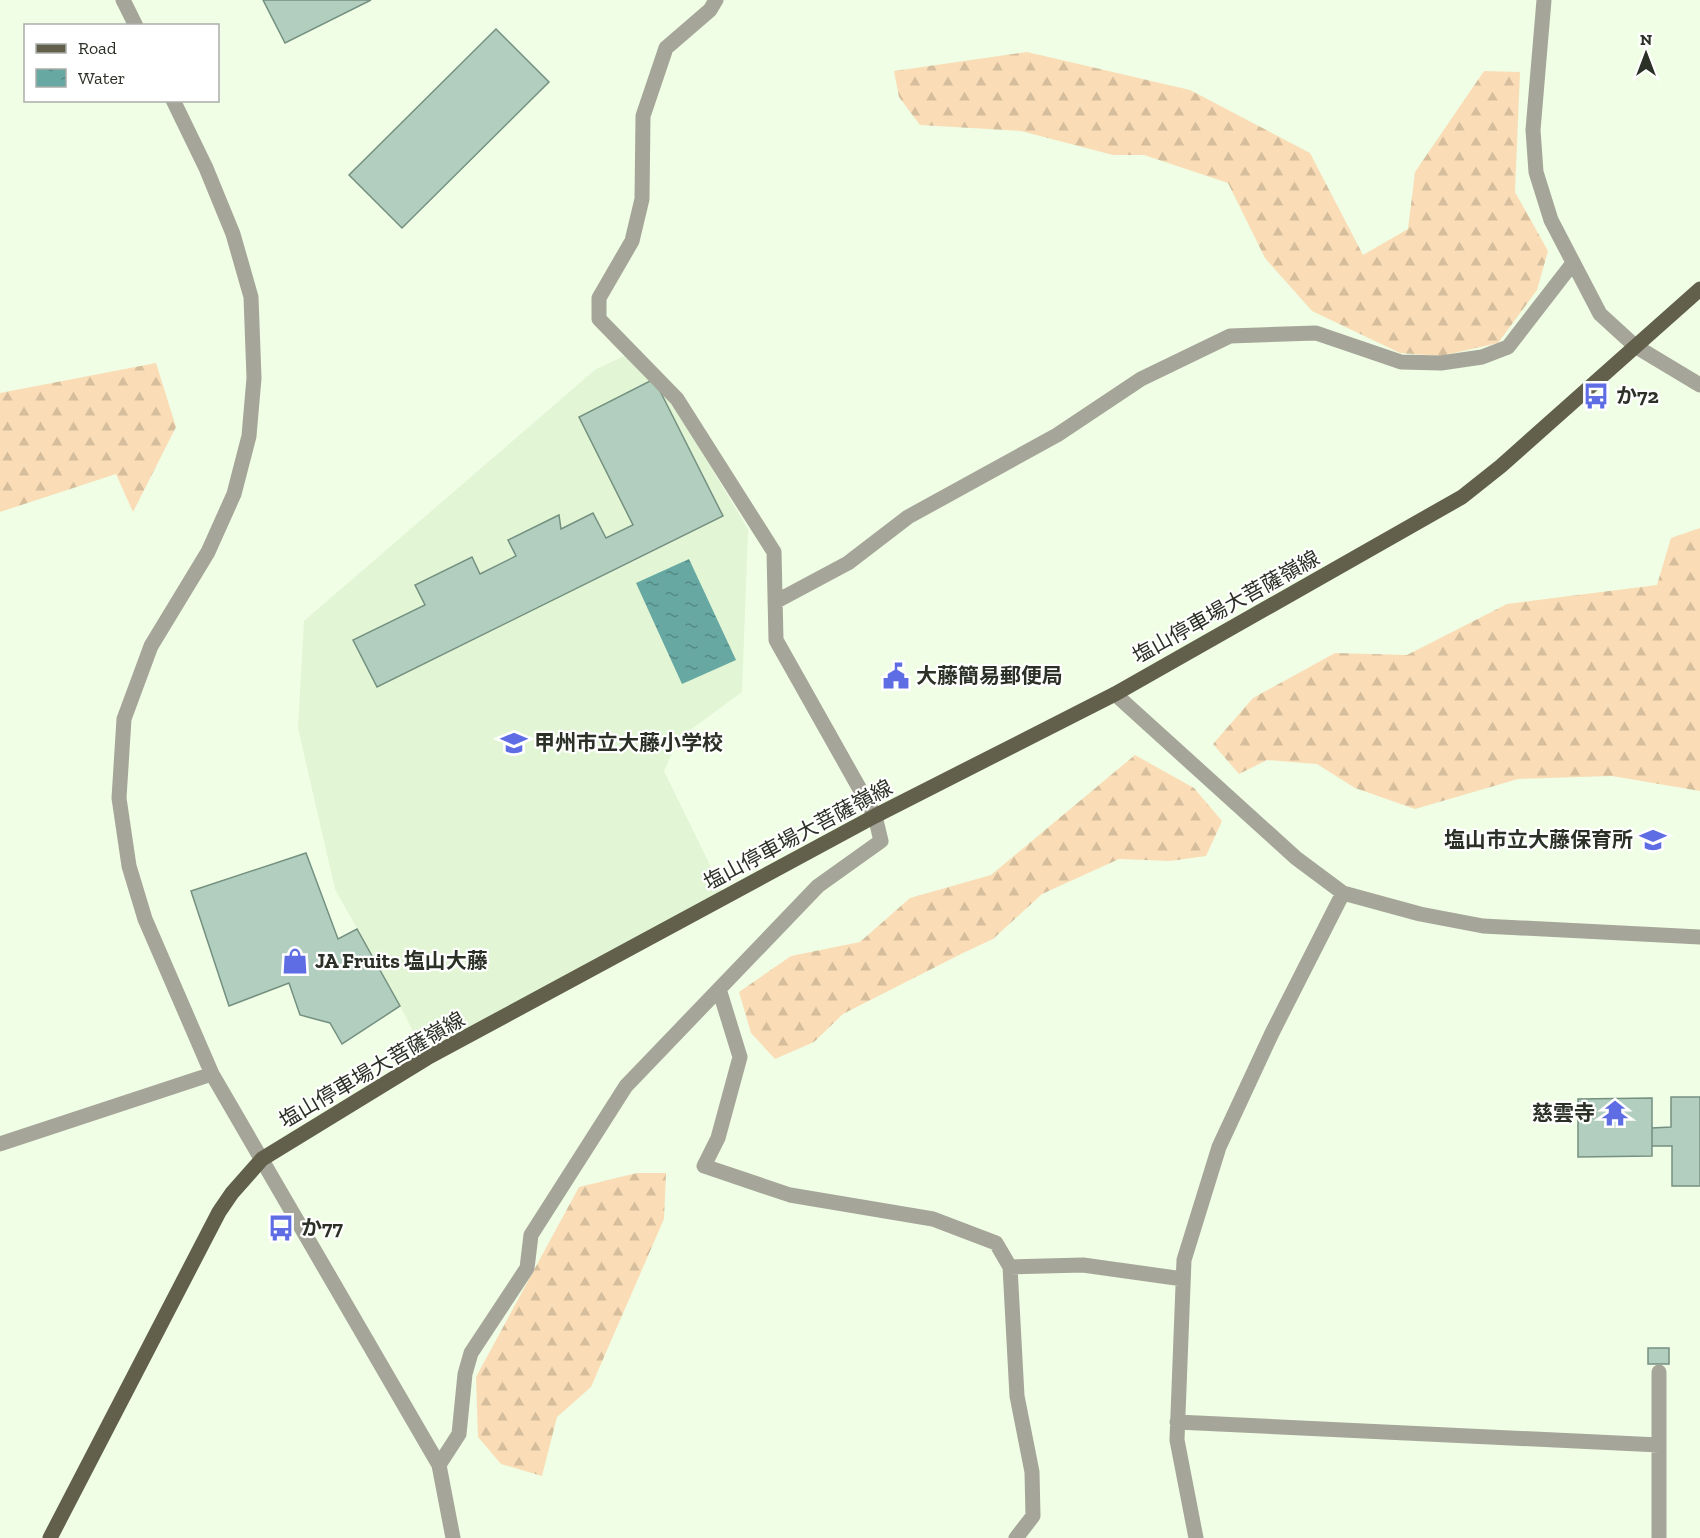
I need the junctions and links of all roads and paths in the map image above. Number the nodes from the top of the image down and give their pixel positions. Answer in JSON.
{"nodes":[{"id":1,"x":123,"y":0,"type":"edge"},
{"id":2,"x":716,"y":0,"type":"edge"},
{"id":3,"x":1544,"y":0,"type":"edge"},
{"id":4,"x":135,"y":24,"type":"edge"},
{"id":5,"x":174,"y":102,"type":"edge"},
{"id":6,"x":1573,"y":263,"type":"junction"},
{"id":7,"x":1700,"y":289,"type":"edge"},
{"id":8,"x":1635,"y":346,"type":"junction"},
{"id":9,"x":1700,"y":385,"type":"edge"},
{"id":10,"x":775,"y":602,"type":"junction"},
{"id":11,"x":1115,"y":694,"type":"junction"},
{"id":12,"x":875,"y":816,"type":"junction"},
{"id":13,"x":1343,"y":893,"type":"junction"},
{"id":14,"x":1700,"y":937,"type":"edge"},
{"id":15,"x":719,"y":989,"type":"junction"},
{"id":16,"x":212,"y":1074,"type":"junction"},
{"id":17,"x":0,"y":1144,"type":"edge"},
{"id":18,"x":262,"y":1159,"type":"junction"},
{"id":19,"x":1010,"y":1267,"type":"junction"},
{"id":20,"x":1183,"y":1279,"type":"junction"},
{"id":21,"x":1659,"y":1372,"type":"dead end"},
{"id":22,"x":1177,"y":1422,"type":"junction"},
{"id":23,"x":1659,"y":1445,"type":"junction"},
{"id":24,"x":439,"y":1465,"type":"junction"},
{"id":25,"x":50,"y":1538,"type":"edge"},
{"id":26,"x":453,"y":1538,"type":"edge"},
{"id":27,"x":1016,"y":1538,"type":"edge"},
{"id":28,"x":1196,"y":1538,"type":"edge"},
{"id":29,"x":1659,"y":1538,"type":"edge"}],
"edges":[{"from":1,"to":4,"type":"street"},
{"from":2,"to":10,"type":"street"},
{"from":3,"to":6,"type":"street"},
{"from":5,"to":16,"type":"street"},
{"from":6,"to":8,"type":"street"},
{"from":6,"to":10,"type":"street"},
{"from":7,"to":8,"type":"main road","name":"塩山停車場大菩薩嶺線"},
{"from":8,"to":9,"type":"street"},
{"from":8,"to":11,"type":"main road","name":"塩山停車場大菩薩嶺線"},
{"from":10,"to":12,"type":"street"},
{"from":11,"to":12,"type":"main road","name":"塩山停車場大菩薩嶺線"},
{"from":11,"to":13,"type":"street"},
{"from":12,"to":15,"type":"street"},
{"from":12,"to":18,"type":"main road","name":"塩山停車場大菩薩嶺線"},
{"from":13,"to":14,"type":"street"},
{"from":13,"to":20,"type":"street"},
{"from":15,"to":19,"type":"street"},
{"from":15,"to":24,"type":"street"},
{"from":16,"to":17,"type":"street"},
{"from":16,"to":18,"type":"street"},
{"from":18,"to":24,"type":"street"},
{"from":18,"to":25,"type":"main road","name":"塩山停車場大菩薩嶺線"},
{"from":19,"to":20,"type":"street"},
{"from":19,"to":27,"type":"street"},
{"from":20,"to":22,"type":"street"},
{"from":21,"to":23,"type":"street"},
{"from":22,"to":23,"type":"street"},
{"from":22,"to":28,"type":"street"},
{"from":23,"to":29,"type":"street"},
{"from":24,"to":26,"type":"street"}]}
